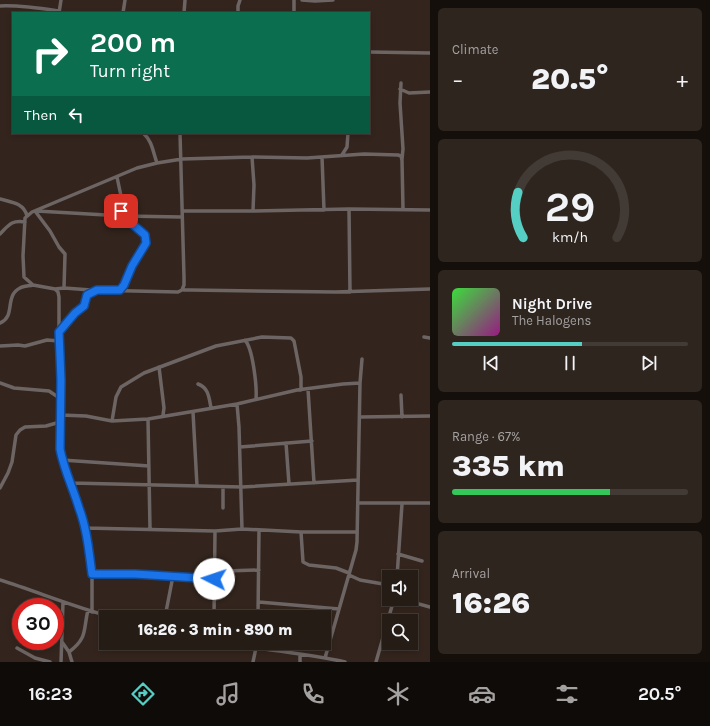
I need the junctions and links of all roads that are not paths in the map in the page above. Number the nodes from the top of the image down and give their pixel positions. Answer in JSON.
{"nodes":[{"id":1,"x":61,"y":0,"type":"edge"},
{"id":2,"x":124,"y":0,"type":"edge"},
{"id":3,"x":185,"y":0,"type":"edge"},
{"id":4,"x":240,"y":0,"type":"edge"},
{"id":5,"x":294,"y":0,"type":"edge"},
{"id":6,"x":302,"y":0,"type":"edge"},
{"id":7,"x":333,"y":0,"type":"edge"},
{"id":8,"x":0,"y":6,"type":"edge"},
{"id":9,"x":59,"y":12,"type":"edge"},
{"id":10,"x":123,"y":12,"type":"edge"},
{"id":11,"x":184,"y":12,"type":"edge"},
{"id":12,"x":238,"y":12,"type":"edge"},
{"id":13,"x":294,"y":12,"type":"edge"},
{"id":14,"x":370,"y":52,"type":"edge"},
{"id":15,"x":430,"y":53,"type":"edge"},
{"id":16,"x":401,"y":82,"type":"dead end"},
{"id":17,"x":400,"y":89,"type":"junction"},
{"id":18,"x":430,"y":92,"type":"edge"},
{"id":19,"x":144,"y":134,"type":"dead end"},
{"id":20,"x":180,"y":134,"type":"edge"},
{"id":21,"x":348,"y":134,"type":"edge"},
{"id":22,"x":342,"y":155,"type":"junction"},
{"id":23,"x":252,"y":157,"type":"junction"},
{"id":24,"x":322,"y":157,"type":"junction"},
{"id":25,"x":182,"y":159,"type":"junction"},
{"id":26,"x":402,"y":160,"type":"junction"},
{"id":27,"x":157,"y":163,"type":"junction"},
{"id":28,"x":117,"y":177,"type":"junction"},
{"id":29,"x":0,"y":199,"type":"edge"},
{"id":30,"x":349,"y":209,"type":"junction"},
{"id":31,"x":403,"y":209,"type":"junction"},
{"id":32,"x":182,"y":210,"type":"junction"},
{"id":33,"x":324,"y":210,"type":"junction"},
{"id":34,"x":430,"y":210,"type":"edge"},
{"id":35,"x":35,"y":211,"type":"junction"},
{"id":36,"x":253,"y":211,"type":"junction"},
{"id":37,"x":27,"y":216,"type":"junction"},
{"id":38,"x":123,"y":216,"type":"junction"},
{"id":39,"x":182,"y":217,"type":"junction"},
{"id":40,"x":25,"y":222,"type":"junction"},
{"id":41,"x":0,"y":234,"type":"edge"},
{"id":42,"x":33,"y":285,"type":"junction"},
{"id":43,"x":64,"y":288,"type":"junction"},
{"id":44,"x":183,"y":288,"type":"junction"},
{"id":45,"x":55,"y":289,"type":"junction"},
{"id":46,"x":430,"y":289,"type":"edge"},
{"id":47,"x":97,"y":290,"type":"junction"},
{"id":48,"x":120,"y":290,"type":"junction"},
{"id":49,"x":350,"y":292,"type":"junction"},
{"id":50,"x":0,"y":323,"type":"edge"},
{"id":51,"x":59,"y":332,"type":"junction"},
{"id":52,"x":424,"y":337,"type":"dead end"},
{"id":53,"x":430,"y":338,"type":"edge"},
{"id":54,"x":245,"y":340,"type":"junction"},
{"id":55,"x":59,"y":341,"type":"junction"},
{"id":56,"x":0,"y":346,"type":"edge"},
{"id":57,"x":362,"y":359,"type":"dead end"},
{"id":58,"x":160,"y":367,"type":"junction"},
{"id":59,"x":0,"y":383,"type":"edge"},
{"id":60,"x":360,"y":383,"type":"junction"},
{"id":61,"x":198,"y":384,"type":"dead end"},
{"id":62,"x":308,"y":389,"type":"junction"},
{"id":63,"x":301,"y":390,"type":"junction"},
{"id":64,"x":401,"y":395,"type":"dead end"},
{"id":65,"x":60,"y":399,"type":"junction"},
{"id":66,"x":256,"y":399,"type":"junction"},
{"id":67,"x":237,"y":404,"type":"junction"},
{"id":68,"x":211,"y":408,"type":"junction"},
{"id":69,"x":193,"y":412,"type":"junction"},
{"id":70,"x":60,"y":415,"type":"junction"},
{"id":71,"x":163,"y":415,"type":"junction"},
{"id":72,"x":430,"y":416,"type":"edge"},
{"id":73,"x":360,"y":417,"type":"junction"},
{"id":74,"x":402,"y":417,"type":"junction"},
{"id":75,"x":148,"y":419,"type":"junction"},
{"id":76,"x":112,"y":421,"type":"junction"},
{"id":77,"x":60,"y":422,"type":"junction"},
{"id":78,"x":312,"y":441,"type":"junction"},
{"id":79,"x":286,"y":443,"type":"junction"},
{"id":80,"x":240,"y":447,"type":"junction"},
{"id":81,"x":62,"y":460,"type":"junction"},
{"id":82,"x":149,"y":466,"type":"junction"},
{"id":83,"x":358,"y":480,"type":"junction"},
{"id":84,"x":71,"y":483,"type":"junction"},
{"id":85,"x":314,"y":483,"type":"junction"},
{"id":86,"x":289,"y":484,"type":"junction"},
{"id":87,"x":149,"y":485,"type":"junction"},
{"id":88,"x":197,"y":486,"type":"junction"},
{"id":89,"x":223,"y":487,"type":"junction"},
{"id":90,"x":242,"y":487,"type":"junction"},
{"id":91,"x":0,"y":488,"type":"edge"},
{"id":92,"x":358,"y":503,"type":"junction"},
{"id":93,"x":430,"y":503,"type":"edge"},
{"id":94,"x":402,"y":504,"type":"junction"},
{"id":95,"x":223,"y":508,"type":"dead end"},
{"id":96,"x":85,"y":528,"type":"junction"},
{"id":97,"x":150,"y":529,"type":"junction"},
{"id":98,"x":242,"y":529,"type":"junction"},
{"id":99,"x":259,"y":530,"type":"junction"},
{"id":100,"x":215,"y":531,"type":"junction"},
{"id":101,"x":301,"y":532,"type":"junction"},
{"id":102,"x":357,"y":532,"type":"junction"},
{"id":103,"x":398,"y":554,"type":"junction"},
{"id":104,"x":422,"y":561,"type":"dead end"},
{"id":105,"x":259,"y":570,"type":"junction"},
{"id":106,"x":397,"y":570,"type":"edge"},
{"id":107,"x":92,"y":574,"type":"junction"},
{"id":108,"x":214,"y":574,"type":"junction"},
{"id":109,"x":349,"y":574,"type":"junction"},
{"id":110,"x":173,"y":576,"type":"junction"},
{"id":111,"x":214,"y":579,"type":"junction"},
{"id":112,"x":0,"y":580,"type":"edge"},
{"id":113,"x":382,"y":584,"type":"edge"},
{"id":114,"x":52,"y":598,"type":"edge"},
{"id":115,"x":64,"y":602,"type":"edge"},
{"id":116,"x":259,"y":602,"type":"junction"},
{"id":117,"x":418,"y":604,"type":"edge"},
{"id":118,"x":392,"y":606,"type":"edge"},
{"id":119,"x":430,"y":608,"type":"edge"},
{"id":120,"x":339,"y":609,"type":"junction"},
{"id":121,"x":166,"y":610,"type":"edge"},
{"id":122,"x":214,"y":610,"type":"edge"},
{"id":123,"x":258,"y":610,"type":"edge"},
{"id":124,"x":90,"y":611,"type":"junction"},
{"id":125,"x":99,"y":613,"type":"edge"},
{"id":126,"x":64,"y":644,"type":"edge"},
{"id":127,"x":21,"y":650,"type":"edge"},
{"id":128,"x":62,"y":650,"type":"edge"},
{"id":129,"x":256,"y":650,"type":"edge"},
{"id":130,"x":263,"y":650,"type":"edge"},
{"id":131,"x":69,"y":652,"type":"junction"},
{"id":132,"x":300,"y":655,"type":"junction"},
{"id":133,"x":325,"y":658,"type":"junction"},
{"id":134,"x":50,"y":662,"type":"edge"},
{"id":135,"x":61,"y":662,"type":"edge"},
{"id":136,"x":72,"y":662,"type":"edge"},
{"id":137,"x":253,"y":662,"type":"edge"},
{"id":138,"x":300,"y":662,"type":"edge"},
{"id":139,"x":345,"y":662,"type":"edge"},
{"id":140,"x":376,"y":662,"type":"edge"}],
"edges":[{"from":1,"to":9,"type":"street"},
{"from":2,"to":10,"type":"street"},
{"from":3,"to":11,"type":"street"},
{"from":4,"to":12,"type":"street"},
{"from":5,"to":13,"type":"street"},
{"from":6,"to":7,"type":"street"},
{"from":8,"to":9,"type":"street"},
{"from":14,"to":15,"type":"street"},
{"from":16,"to":17,"type":"street"},
{"from":17,"to":18,"type":"street"},
{"from":17,"to":26,"type":"street"},
{"from":19,"to":27,"type":"street"},
{"from":20,"to":25,"type":"street"},
{"from":21,"to":22,"type":"street"},
{"from":22,"to":24,"type":"street"},
{"from":22,"to":26,"type":"street"},
{"from":23,"to":24,"type":"street"},
{"from":23,"to":25,"type":"street"},
{"from":23,"to":36,"type":"street"},
{"from":24,"to":33,"type":"street"},
{"from":25,"to":27,"type":"street"},
{"from":25,"to":32,"type":"street"},
{"from":26,"to":31,"type":"street"},
{"from":27,"to":28,"type":"street"},
{"from":28,"to":35,"type":"street"},
{"from":28,"to":38,"type":"street"},
{"from":29,"to":37,"type":"street"},
{"from":30,"to":31,"type":"street"},
{"from":30,"to":33,"type":"street"},
{"from":30,"to":49,"type":"street"},
{"from":31,"to":34,"type":"street"},
{"from":32,"to":36,"type":"street"},
{"from":32,"to":39,"type":"street"},
{"from":33,"to":36,"type":"street"},
{"from":35,"to":37,"type":"street"},
{"from":35,"to":38,"type":"street"},
{"from":35,"to":43,"type":"street"},
{"from":37,"to":40,"type":"street"},
{"from":38,"to":39,"type":"street"},
{"from":38,"to":48,"type":"street"},
{"from":39,"to":44,"type":"street"},
{"from":40,"to":41,"type":"street"},
{"from":40,"to":42,"type":"street"},
{"from":42,"to":45,"type":"street"},
{"from":42,"to":50,"type":"street"},
{"from":43,"to":45,"type":"street"},
{"from":43,"to":47,"type":"street"},
{"from":44,"to":48,"type":"street"},
{"from":44,"to":49,"type":"street"},
{"from":45,"to":51,"type":"street"},
{"from":46,"to":49,"type":"street"},
{"from":47,"to":48,"type":"street"},
{"from":47,"to":51,"type":"street"},
{"from":51,"to":55,"type":"street"},
{"from":52,"to":53,"type":"street"},
{"from":54,"to":58,"type":"street"},
{"from":54,"to":63,"type":"street"},
{"from":54,"to":66,"type":"street"},
{"from":55,"to":56,"type":"street"},
{"from":55,"to":65,"type":"street"},
{"from":57,"to":60,"type":"street"},
{"from":58,"to":71,"type":"street"},
{"from":58,"to":76,"type":"street"},
{"from":59,"to":65,"type":"street"},
{"from":60,"to":62,"type":"street"},
{"from":60,"to":73,"type":"street"},
{"from":61,"to":68,"type":"street"},
{"from":62,"to":63,"type":"street"},
{"from":62,"to":78,"type":"street"},
{"from":63,"to":66,"type":"street"},
{"from":64,"to":74,"type":"street"},
{"from":65,"to":70,"type":"street"},
{"from":66,"to":67,"type":"street"},
{"from":67,"to":68,"type":"street"},
{"from":67,"to":80,"type":"street"},
{"from":68,"to":69,"type":"street"},
{"from":69,"to":71,"type":"street"},
{"from":69,"to":88,"type":"street"},
{"from":70,"to":76,"type":"street"},
{"from":70,"to":77,"type":"street"},
{"from":71,"to":75,"type":"street"},
{"from":72,"to":74,"type":"street"},
{"from":73,"to":74,"type":"street"},
{"from":73,"to":83,"type":"street"},
{"from":75,"to":76,"type":"street"},
{"from":75,"to":82,"type":"street"},
{"from":77,"to":81,"type":"street"},
{"from":77,"to":91,"type":"street"},
{"from":78,"to":79,"type":"street"},
{"from":78,"to":85,"type":"street"},
{"from":79,"to":80,"type":"street"},
{"from":79,"to":86,"type":"street"},
{"from":80,"to":90,"type":"street"},
{"from":81,"to":82,"type":"street"},
{"from":81,"to":84,"type":"street"},
{"from":82,"to":87,"type":"street"},
{"from":83,"to":85,"type":"street"},
{"from":83,"to":92,"type":"street"},
{"from":84,"to":87,"type":"street"},
{"from":84,"to":96,"type":"street"},
{"from":85,"to":86,"type":"street"},
{"from":86,"to":90,"type":"street"},
{"from":87,"to":88,"type":"street"},
{"from":87,"to":97,"type":"street"},
{"from":88,"to":89,"type":"street"},
{"from":89,"to":90,"type":"street"},
{"from":89,"to":95,"type":"street"},
{"from":90,"to":98,"type":"street"},
{"from":92,"to":94,"type":"street"},
{"from":92,"to":102,"type":"street"},
{"from":93,"to":94,"type":"street"},
{"from":94,"to":103,"type":"street"},
{"from":96,"to":97,"type":"street"},
{"from":96,"to":107,"type":"street"},
{"from":97,"to":100,"type":"street"},
{"from":98,"to":99,"type":"street"},
{"from":98,"to":100,"type":"street"},
{"from":99,"to":101,"type":"street"},
{"from":99,"to":105,"type":"street"},
{"from":100,"to":108,"type":"street"},
{"from":101,"to":102,"type":"street"},
{"from":101,"to":109,"type":"street"},
{"from":102,"to":109,"type":"street"},
{"from":103,"to":104,"type":"street"},
{"from":103,"to":106,"type":"street"},
{"from":105,"to":108,"type":"street"},
{"from":105,"to":116,"type":"street"},
{"from":107,"to":110,"type":"street"},
{"from":107,"to":124,"type":"street"},
{"from":108,"to":111,"type":"street"},
{"from":109,"to":113,"type":"street"},
{"from":109,"to":120,"type":"street"},
{"from":110,"to":111,"type":"street"},
{"from":110,"to":121,"type":"street"},
{"from":111,"to":122,"type":"street"},
{"from":112,"to":114,"type":"street"},
{"from":115,"to":124,"type":"street"},
{"from":116,"to":120,"type":"street"},
{"from":116,"to":123,"type":"street"},
{"from":117,"to":119,"type":"street"},
{"from":118,"to":140,"type":"street"},
{"from":120,"to":133,"type":"street"},
{"from":124,"to":125,"type":"street"},
{"from":124,"to":131,"type":"street"},
{"from":126,"to":131,"type":"street"},
{"from":127,"to":134,"type":"street"},
{"from":128,"to":135,"type":"street"},
{"from":129,"to":137,"type":"street"},
{"from":130,"to":132,"type":"street"},
{"from":131,"to":136,"type":"street"},
{"from":132,"to":133,"type":"street"},
{"from":132,"to":138,"type":"street"},
{"from":133,"to":139,"type":"street"}]}
